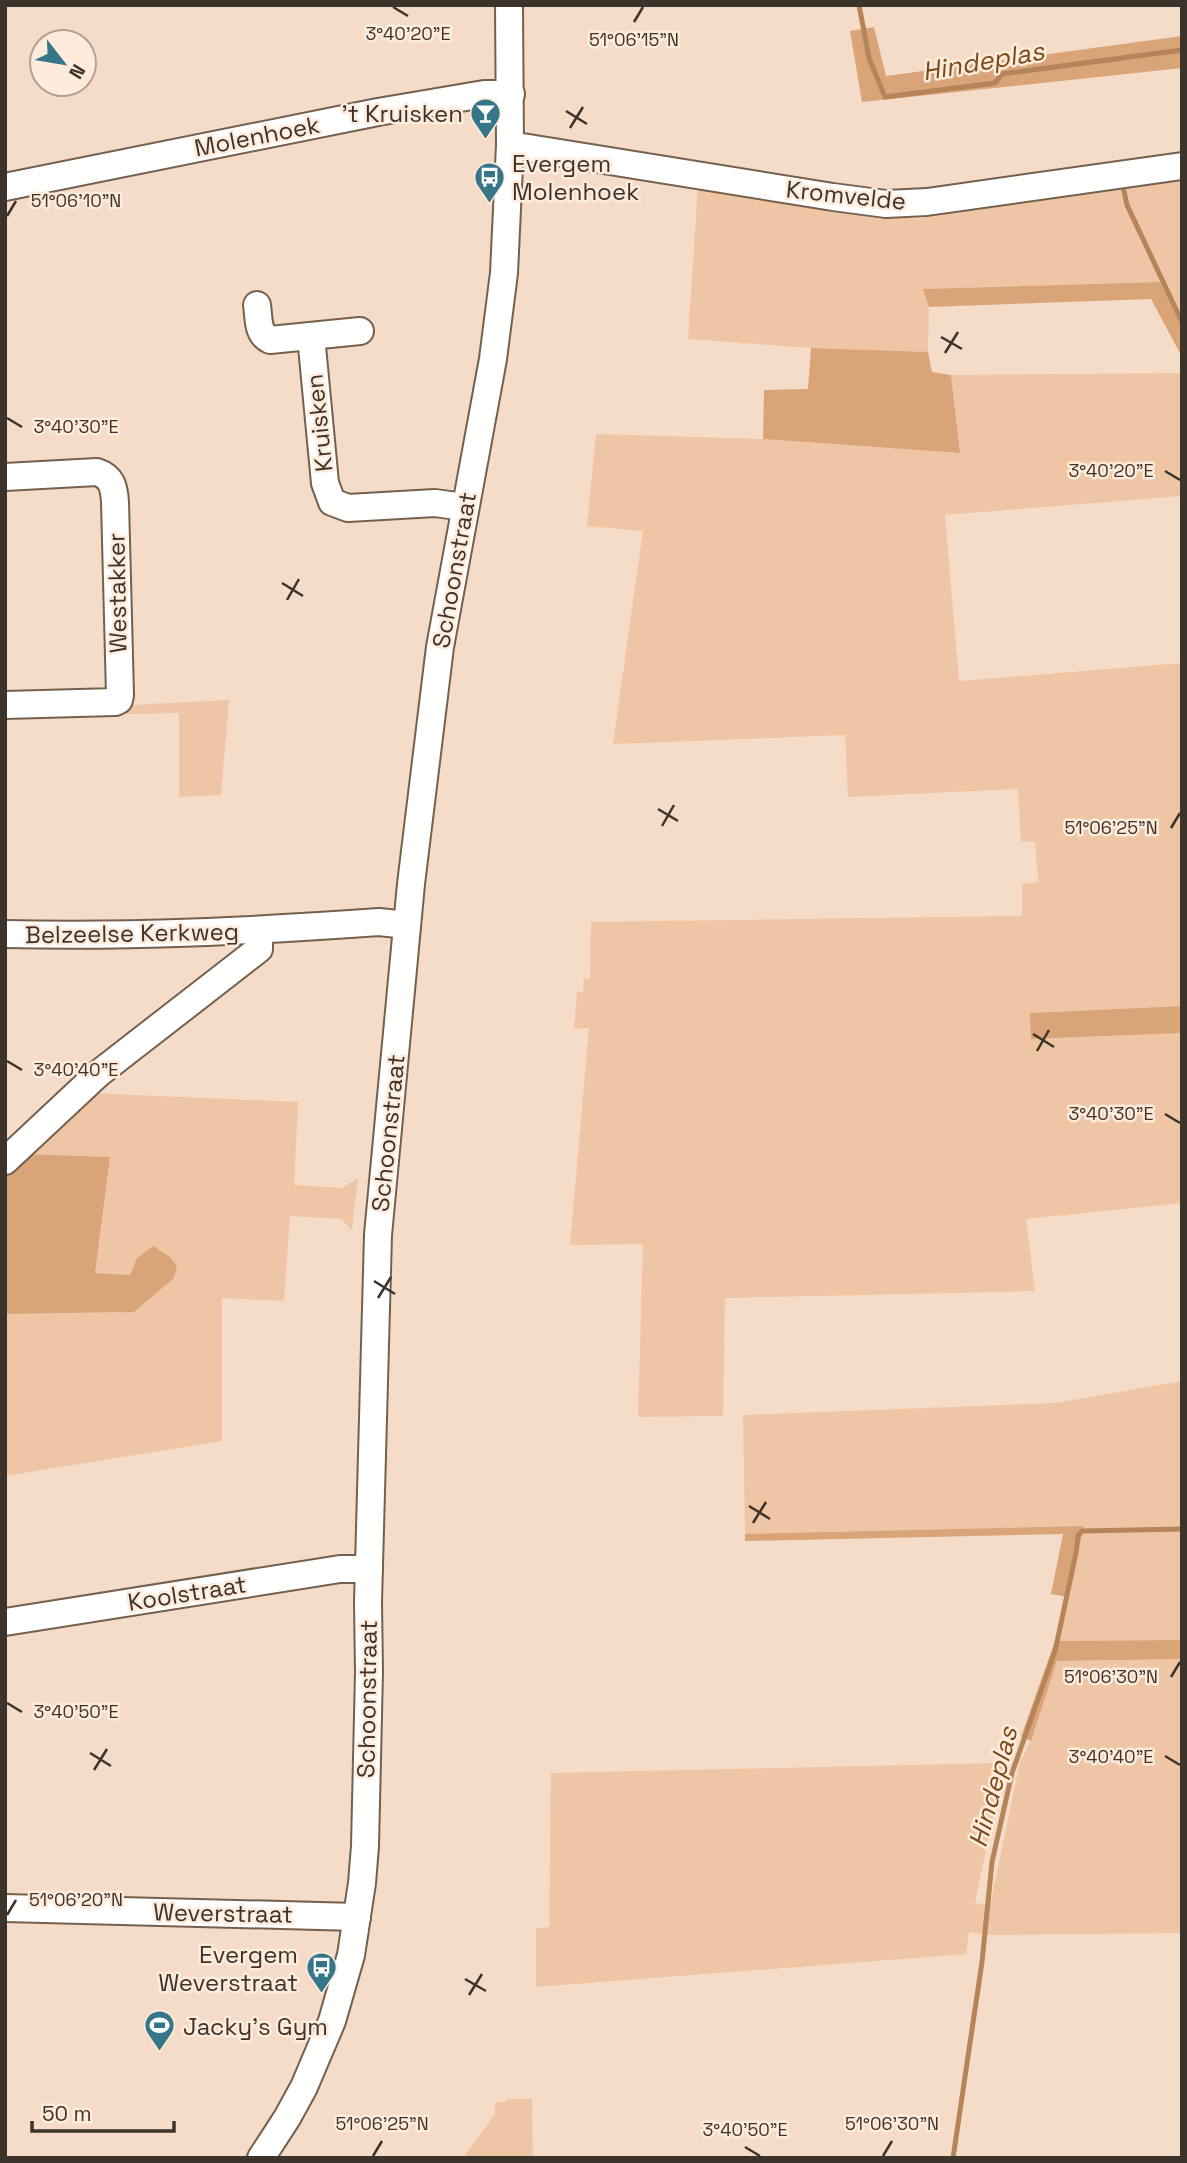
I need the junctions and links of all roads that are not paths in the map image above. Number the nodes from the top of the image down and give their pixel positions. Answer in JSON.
{"nodes":[{"id":1,"x":509,"y":5,"type":"edge"},
{"id":2,"x":511,"y":94,"type":"junction"},
{"id":3,"x":510,"y":145,"type":"junction"},
{"id":4,"x":1182,"y":166,"type":"edge"},
{"id":5,"x":5,"y":187,"type":"edge"},
{"id":6,"x":257,"y":305,"type":"dead end"},
{"id":7,"x":360,"y":331,"type":"dead end"},
{"id":8,"x":311,"y":336,"type":"junction"},
{"id":9,"x":5,"y":477,"type":"edge"},
{"id":10,"x":464,"y":507,"type":"junction"},
{"id":11,"x":5,"y":705,"type":"edge"},
{"id":12,"x":407,"y":925,"type":"junction"},
{"id":13,"x":258,"y":932,"type":"junction"},
{"id":14,"x":5,"y":934,"type":"edge"},
{"id":15,"x":5,"y":1161,"type":"edge"},
{"id":16,"x":369,"y":1569,"type":"junction"},
{"id":17,"x":5,"y":1622,"type":"edge"},
{"id":18,"x":5,"y":1908,"type":"edge"},
{"id":19,"x":357,"y":1917,"type":"junction"},
{"id":20,"x":261,"y":2158,"type":"edge"}],
"edges":[{"from":1,"to":2,"type":"street","name":"Schoonstraat"},
{"from":2,"to":3,"type":"street","name":"Schoonstraat"},
{"from":2,"to":5,"type":"street","name":"Molenhoek"},
{"from":3,"to":4,"type":"street","name":"Kromvelde"},
{"from":3,"to":10,"type":"street","name":"Schoonstraat"},
{"from":6,"to":8,"type":"street"},
{"from":7,"to":8,"type":"street"},
{"from":8,"to":10,"type":"street","name":"Kruisken"},
{"from":9,"to":11,"type":"street","name":"Westakker"},
{"from":10,"to":12,"type":"street","name":"Schoonstraat"},
{"from":12,"to":13,"type":"street","name":"Belzeelse Kerkweg"},
{"from":12,"to":16,"type":"street","name":"Schoonstraat"},
{"from":13,"to":14,"type":"street","name":"Belzeelse Kerkweg"},
{"from":13,"to":15,"type":"street","name":"Belzeelse Kerkweg"},
{"from":16,"to":17,"type":"street","name":"Koolstraat"},
{"from":16,"to":19,"type":"street","name":"Schoonstraat"},
{"from":18,"to":19,"type":"street","name":"Weverstraat"},
{"from":19,"to":20,"type":"street","name":"Schoonstraat"}]}
